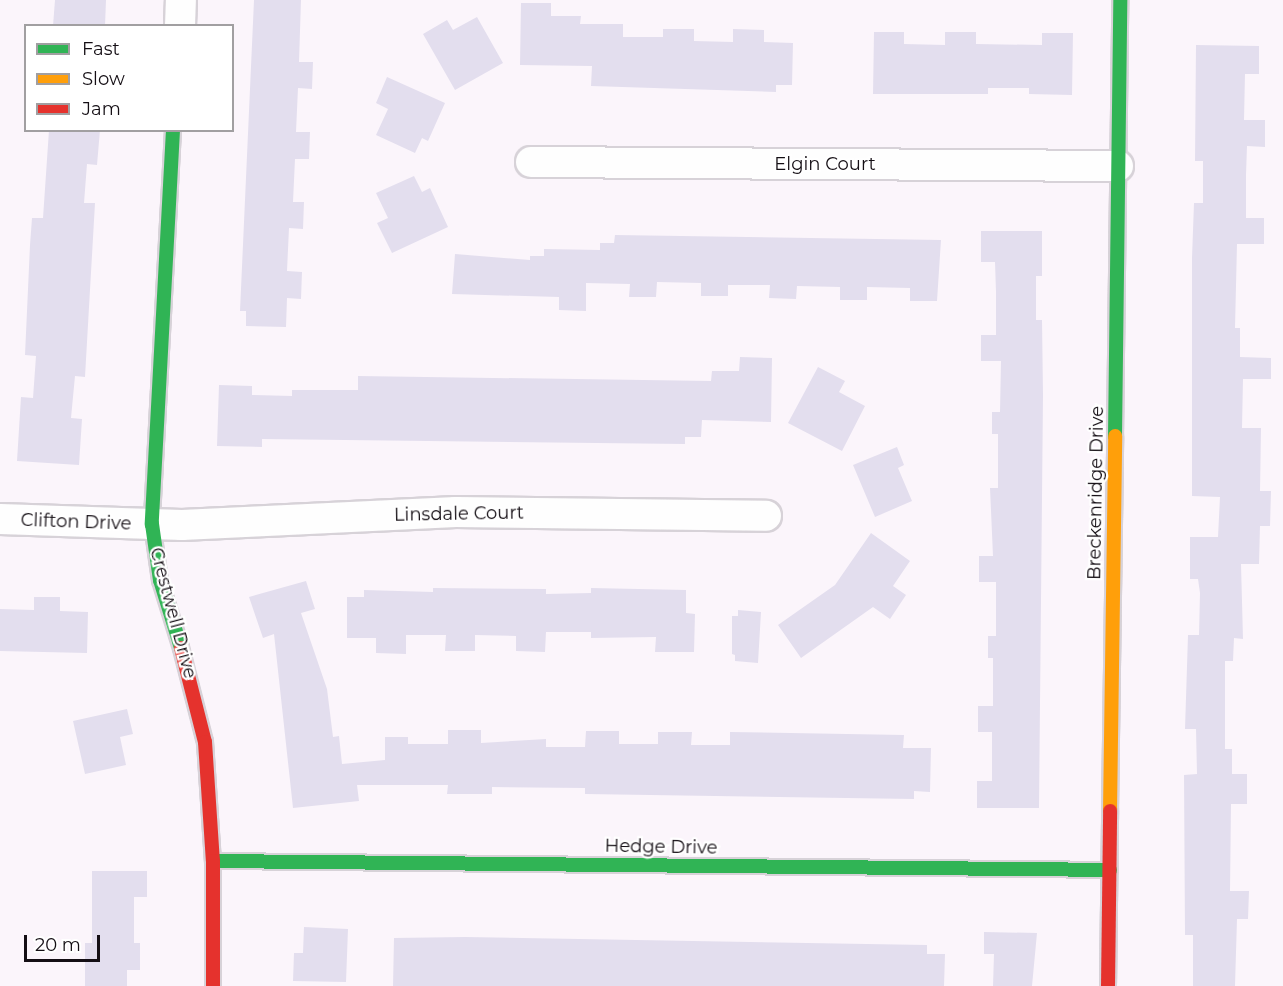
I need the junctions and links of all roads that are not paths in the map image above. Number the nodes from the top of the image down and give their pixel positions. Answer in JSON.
{"nodes":[{"id":1,"x":181,"y":0,"type":"edge"},
{"id":2,"x":1120,"y":0,"type":"edge"},
{"id":3,"x":180,"y":24,"type":"edge"},
{"id":4,"x":173,"y":132,"type":"edge"},
{"id":5,"x":531,"y":162,"type":"dead end"},
{"id":6,"x":1118,"y":166,"type":"junction"},
{"id":7,"x":766,"y":516,"type":"dead end"},
{"id":8,"x":0,"y":519,"type":"edge"},
{"id":9,"x":152,"y":524,"type":"junction"},
{"id":10,"x":213,"y":861,"type":"junction"},
{"id":11,"x":1110,"y":870,"type":"junction"},
{"id":12,"x":213,"y":986,"type":"edge"},
{"id":13,"x":1108,"y":986,"type":"edge"}],
"edges":[{"from":1,"to":3,"type":"street"},
{"from":2,"to":6,"type":"street","name":"Breckenridge Drive"},
{"from":4,"to":9,"type":"street","name":"Crestwell Drive"},
{"from":5,"to":6,"type":"street","name":"Elgin Court"},
{"from":6,"to":11,"type":"street","name":"Breckenridge Drive"},
{"from":7,"to":9,"type":"street","name":"Linsdale Court"},
{"from":8,"to":9,"type":"street","name":"Clifton Drive"},
{"from":9,"to":10,"type":"street","name":"Crestwell Drive"},
{"from":10,"to":11,"type":"street","name":"Hedge Drive"},
{"from":10,"to":12,"type":"street","name":"Crestwell Drive"},
{"from":11,"to":13,"type":"street","name":"Breckenridge Drive"}]}
